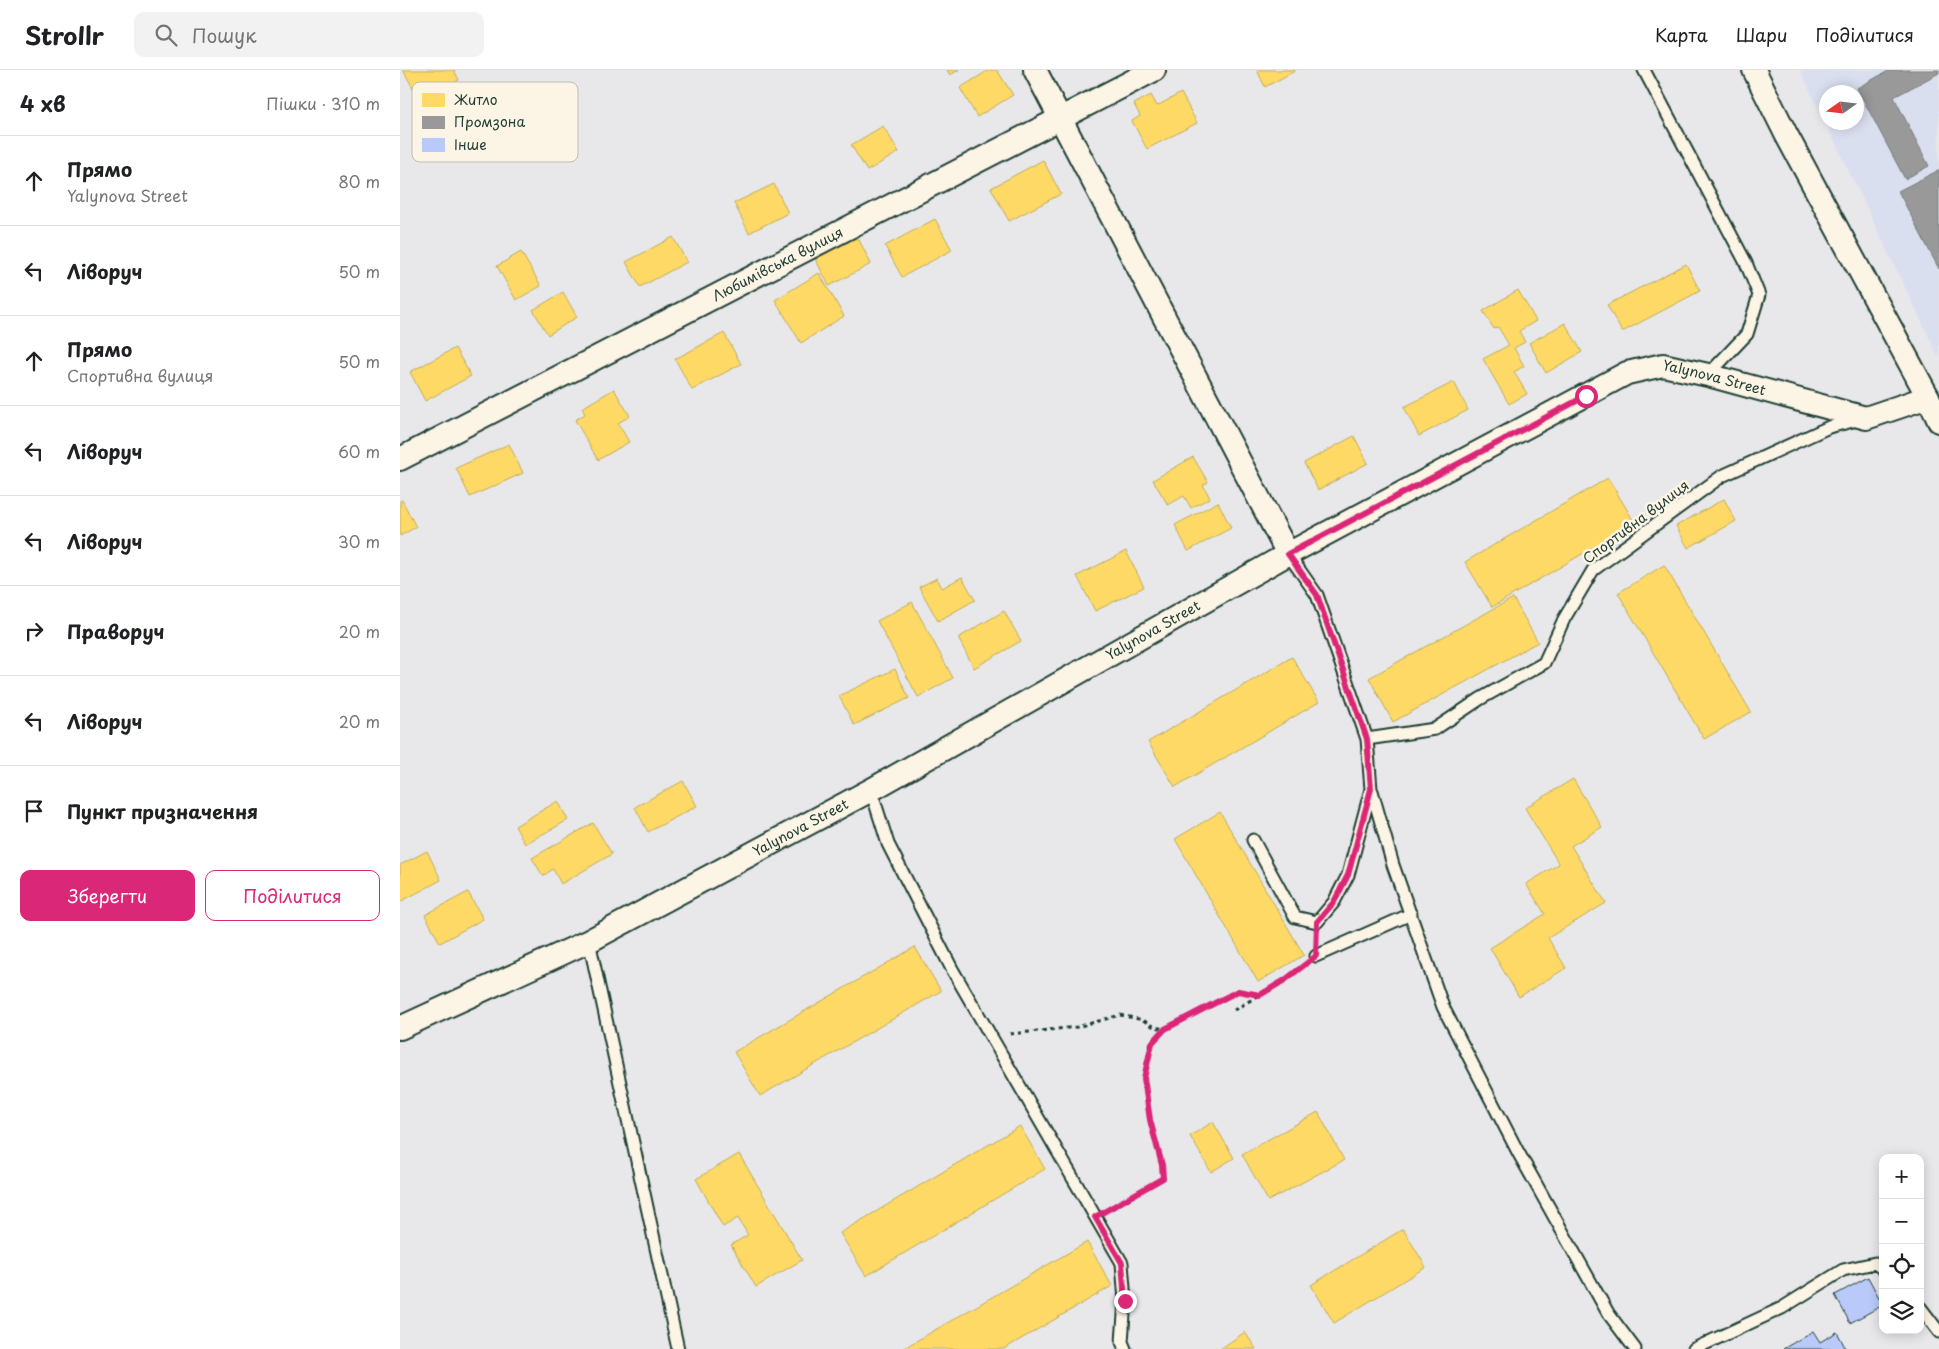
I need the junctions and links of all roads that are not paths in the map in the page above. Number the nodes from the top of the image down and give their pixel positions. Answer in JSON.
{"nodes":[{"id":1,"x":1035,"y":70,"type":"edge"},
{"id":2,"x":1154,"y":70,"type":"edge"},
{"id":3,"x":1644,"y":70,"type":"edge"},
{"id":4,"x":1754,"y":70,"type":"edge"},
{"id":5,"x":1060,"y":118,"type":"junction"},
{"id":6,"x":1708,"y":375,"type":"junction"},
{"id":7,"x":1928,"y":397,"type":"junction"},
{"id":8,"x":1866,"y":418,"type":"junction"},
{"id":9,"x":1939,"y":421,"type":"edge"},
{"id":10,"x":400,"y":458,"type":"edge"},
{"id":11,"x":1288,"y":554,"type":"junction"},
{"id":12,"x":1367,"y":739,"type":"junction"},
{"id":13,"x":1371,"y":789,"type":"junction"},
{"id":14,"x":871,"y":790,"type":"junction"},
{"id":15,"x":1253,"y":840,"type":"dead end"},
{"id":16,"x":1411,"y":914,"type":"junction"},
{"id":17,"x":589,"y":941,"type":"junction"},
{"id":18,"x":1316,"y":956,"type":"road end"},
{"id":19,"x":400,"y":1028,"type":"edge"},
{"id":20,"x":1879,"y":1266,"type":"edge"},
{"id":21,"x":1924,"y":1312,"type":"edge"},
{"id":22,"x":1939,"y":1332,"type":"edge"},
{"id":23,"x":678,"y":1349,"type":"edge"},
{"id":24,"x":1125,"y":1349,"type":"edge"},
{"id":25,"x":1635,"y":1349,"type":"edge"},
{"id":26,"x":1694,"y":1349,"type":"edge"}],
"edges":[{"from":1,"to":5,"type":"street"},
{"from":2,"to":5,"type":"street","name":"Любимівська вулиця"},
{"from":3,"to":6,"type":"lane"},
{"from":4,"to":7,"type":"street"},
{"from":5,"to":10,"type":"street","name":"Любимівська вулиця"},
{"from":5,"to":11,"type":"street"},
{"from":6,"to":8,"type":"street","name":"Yalynova Street"},
{"from":6,"to":11,"type":"street","name":"Yalynova Street"},
{"from":7,"to":8,"type":"street"},
{"from":7,"to":9,"type":"street"},
{"from":8,"to":12,"type":"lane","name":"Спортивна вулиця"},
{"from":11,"to":12,"type":"lane"},
{"from":11,"to":14,"type":"street","name":"Yalynova Street"},
{"from":12,"to":13,"type":"lane"},
{"from":13,"to":15,"type":"lane"},
{"from":13,"to":16,"type":"lane"},
{"from":14,"to":17,"type":"street","name":"Yalynova Street"},
{"from":14,"to":24,"type":"lane"},
{"from":16,"to":18,"type":"lane"},
{"from":16,"to":25,"type":"lane"},
{"from":17,"to":19,"type":"street","name":"Yalynova Street"},
{"from":17,"to":23,"type":"lane"},
{"from":20,"to":26,"type":"lane"},
{"from":21,"to":22,"type":"lane"}]}
